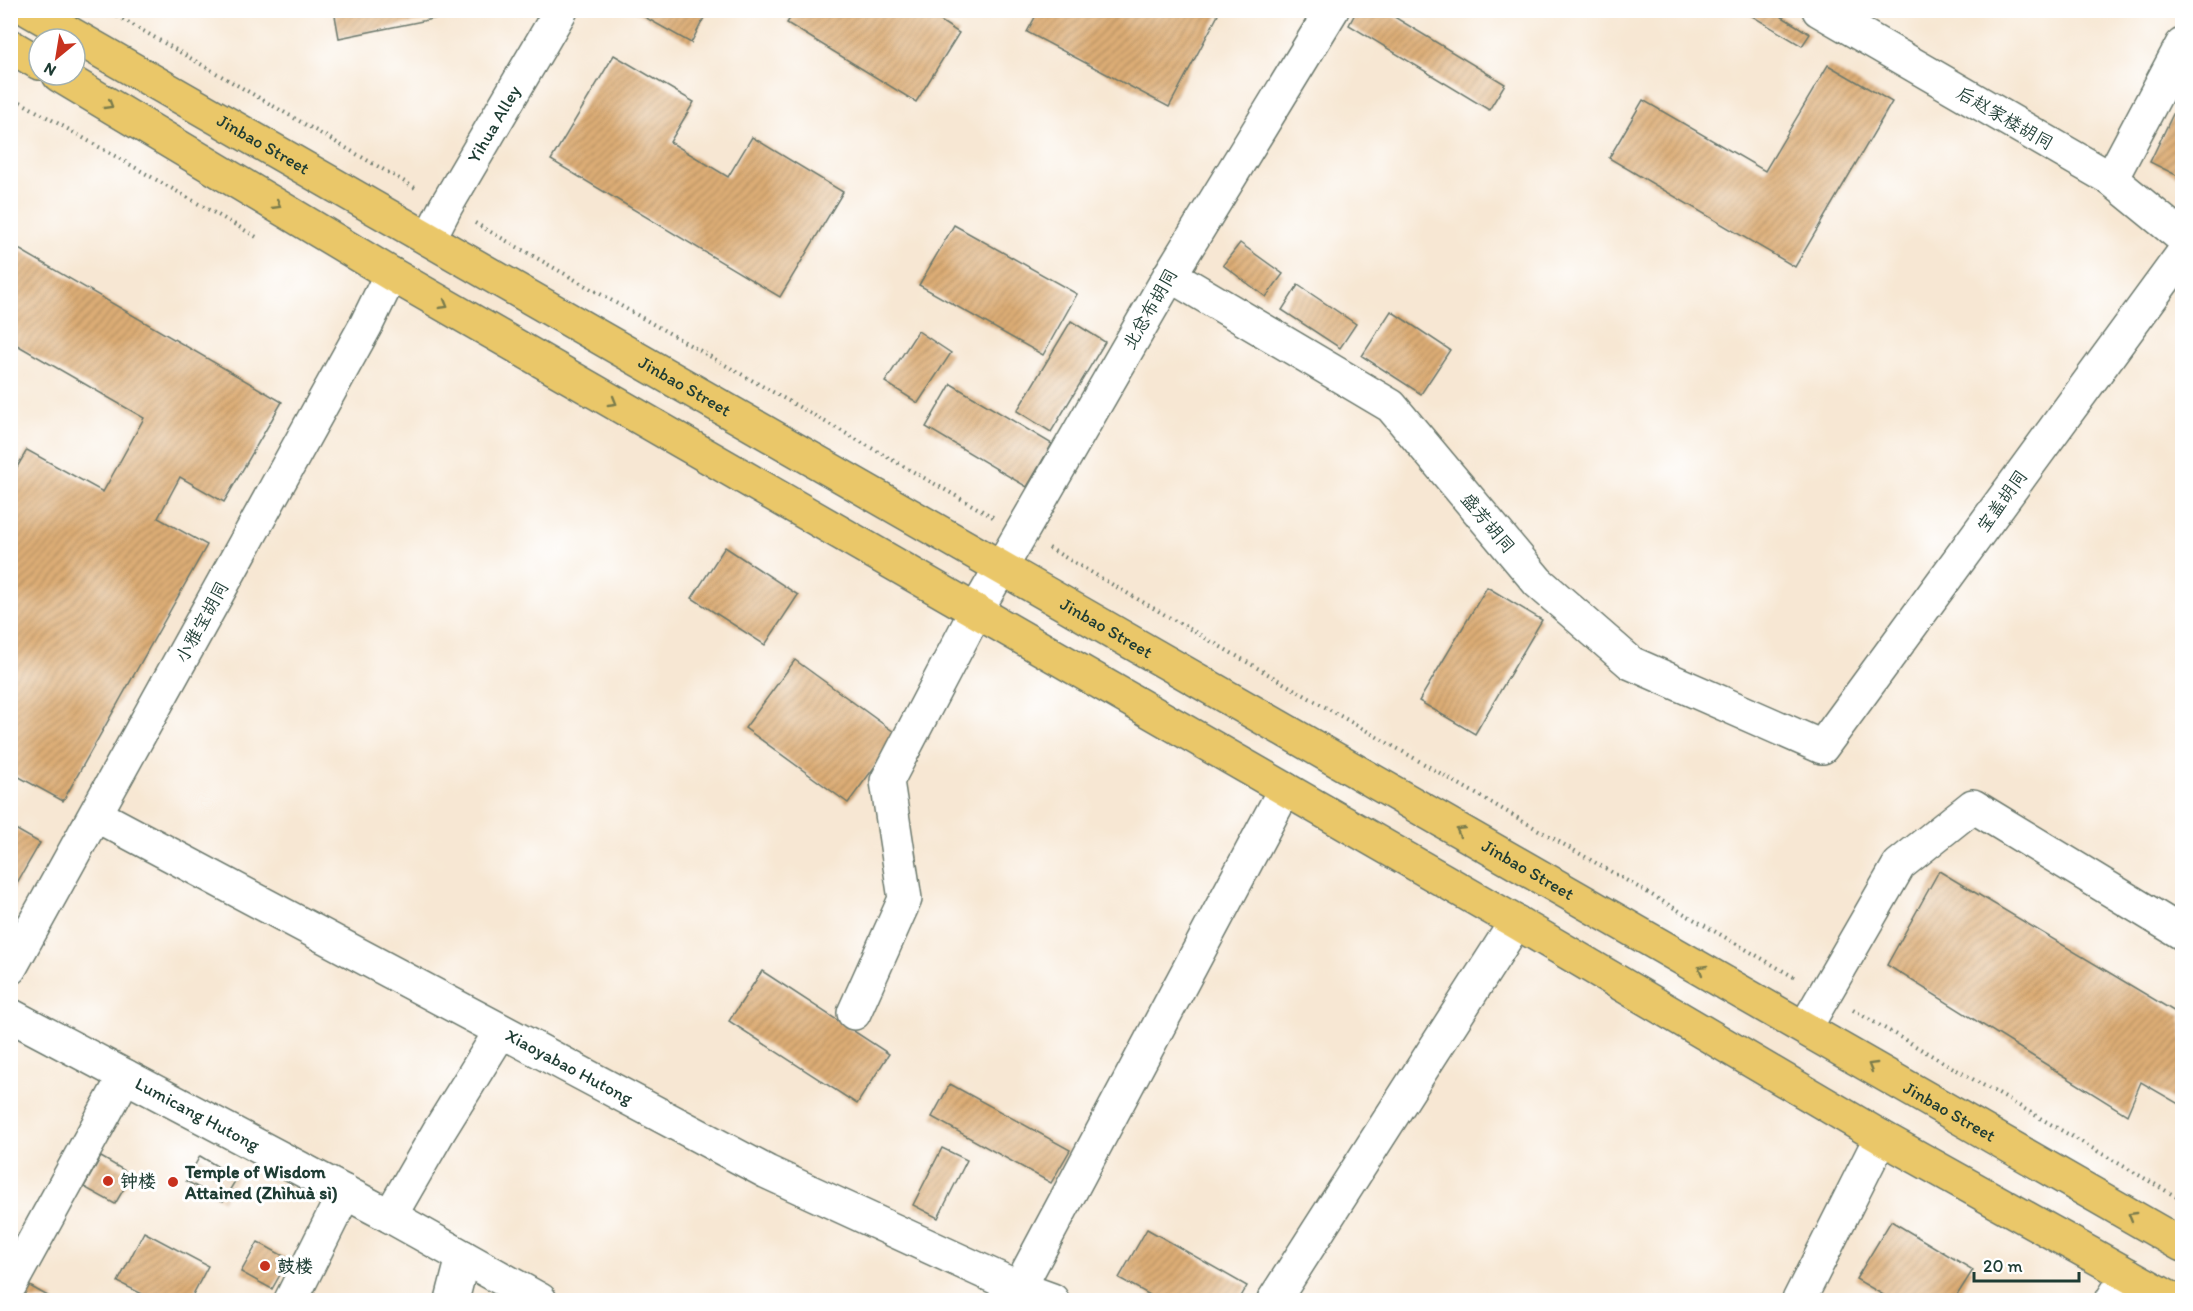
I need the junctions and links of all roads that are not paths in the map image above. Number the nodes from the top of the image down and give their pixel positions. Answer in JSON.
{"nodes":[{"id":1,"x":29,"y":10,"type":"edge"},
{"id":2,"x":561,"y":10,"type":"edge"},
{"id":3,"x":1332,"y":10,"type":"edge"},
{"id":4,"x":1819,"y":10,"type":"edge"},
{"id":5,"x":2182,"y":45,"type":"edge"},
{"id":6,"x":10,"y":46,"type":"edge"},
{"id":7,"x":27,"y":56,"type":"edge"},
{"id":8,"x":79,"y":87,"type":"edge"},
{"id":9,"x":2111,"y":179,"type":"junction"},
{"id":10,"x":2182,"y":237,"type":"edge"},
{"id":11,"x":429,"y":239,"type":"junction"},
{"id":12,"x":2182,"y":255,"type":"edge"},
{"id":13,"x":391,"y":274,"type":"junction"},
{"id":14,"x":1170,"y":275,"type":"junction"},
{"id":15,"x":1001,"y":567,"type":"junction"},
{"id":16,"x":976,"y":611,"type":"junction"},
{"id":17,"x":1822,"y":747,"type":"joint"},
{"id":18,"x":1285,"y":789,"type":"junction"},
{"id":19,"x":96,"y":815,"type":"junction"},
{"id":20,"x":1516,"y":922,"type":"junction"},
{"id":21,"x":2182,"y":933,"type":"edge"},
{"id":22,"x":10,"y":968,"type":"edge"},
{"id":23,"x":854,"y":1013,"type":"dead end"},
{"id":24,"x":10,"y":1015,"type":"edge"},
{"id":25,"x":1805,"y":1028,"type":"junction"},
{"id":26,"x":501,"y":1031,"type":"junction"},
{"id":27,"x":125,"y":1076,"type":"junction"},
{"id":28,"x":1881,"y":1137,"type":"junction"},
{"id":29,"x":345,"y":1192,"type":"junction"},
{"id":30,"x":390,"y":1216,"type":"junction"},
{"id":31,"x":2182,"y":1245,"type":"edge"},
{"id":32,"x":463,"y":1257,"type":"junction"},
{"id":33,"x":10,"y":1285,"type":"edge"},
{"id":34,"x":1019,"y":1288,"type":"junction"},
{"id":35,"x":2120,"y":1288,"type":"edge"},
{"id":36,"x":291,"y":1300,"type":"edge"},
{"id":37,"x":452,"y":1300,"type":"edge"},
{"id":38,"x":540,"y":1300,"type":"edge"},
{"id":39,"x":1052,"y":1300,"type":"edge"},
{"id":40,"x":1274,"y":1300,"type":"edge"},
{"id":41,"x":1799,"y":1300,"type":"edge"},
{"id":42,"x":2174,"y":1300,"type":"edge"}],
"edges":[{"from":1,"to":11,"type":"main road","name":"Jinbao Street"},
{"from":2,"to":11,"type":"street","name":"Yihua Alley"},
{"from":3,"to":14,"type":"street","name":"北总布胡同"},
{"from":4,"to":9,"type":"street","name":"后赵家楼胡同"},
{"from":5,"to":9,"type":"street"},
{"from":6,"to":7,"type":"main road"},
{"from":8,"to":13,"type":"main road","one_way":true},
{"from":9,"to":10,"type":"street","name":"后赵家楼胡同"},
{"from":11,"to":15,"type":"main road","name":"Jinbao Street"},
{"from":12,"to":17,"type":"street","name":"宝盖胡同"},
{"from":13,"to":16,"type":"main road","one_way":true},
{"from":13,"to":19,"type":"street","name":"小雅宝胡同"},
{"from":14,"to":15,"type":"street","name":"北总布胡同"},
{"from":14,"to":17,"type":"street","name":"盛芳胡同"},
{"from":15,"to":16,"type":"street","name":"北总布胡同"},
{"from":25,"to":15,"type":"main road","name":"Jinbao Street","one_way":true},
{"from":16,"to":18,"type":"main road"},
{"from":16,"to":23,"type":"street","name":"北总布胡同"},
{"from":18,"to":20,"type":"main road"},
{"from":18,"to":34,"type":"street"},
{"from":19,"to":22,"type":"street","name":"小雅宝胡同"},
{"from":19,"to":26,"type":"street","name":"Xiaoyabao Hutong"},
{"from":20,"to":28,"type":"main road"},
{"from":20,"to":40,"type":"street"},
{"from":21,"to":25,"type":"street"},
{"from":24,"to":27,"type":"street","name":"Lumicang Hutong"},
{"from":31,"to":25,"type":"main road","name":"Jinbao Street","one_way":true},
{"from":26,"to":30,"type":"street"},
{"from":26,"to":34,"type":"street","name":"Xiaoyabao Hutong"},
{"from":27,"to":29,"type":"street","name":"Lumicang Hutong"},
{"from":27,"to":33,"type":"street"},
{"from":28,"to":35,"type":"main road"},
{"from":28,"to":41,"type":"street"},
{"from":29,"to":30,"type":"street","name":"Lumicang Hutong"},
{"from":29,"to":36,"type":"street"},
{"from":30,"to":32,"type":"street","name":"Lumicang Hutong"},
{"from":32,"to":37,"type":"street"},
{"from":32,"to":38,"type":"street","name":"Lumicang Hutong"},
{"from":34,"to":39,"type":"street","name":"Xiaoyabao Hutong"},
{"from":35,"to":42,"type":"main road"}]}
